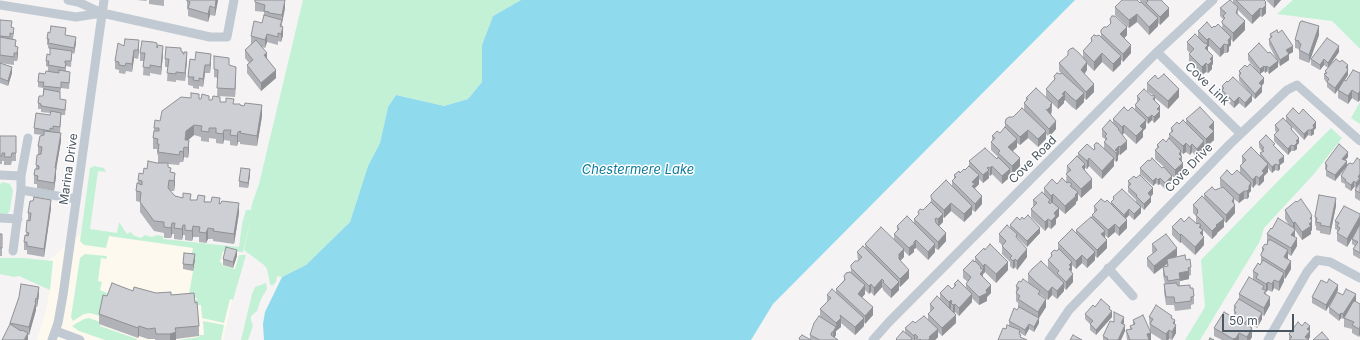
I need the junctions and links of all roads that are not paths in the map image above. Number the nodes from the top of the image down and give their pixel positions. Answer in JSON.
{"nodes":[{"id":1,"x":68,"y":0,"type":"edge"},
{"id":2,"x":104,"y":0,"type":"edge"},
{"id":3,"x":234,"y":0,"type":"edge"},
{"id":4,"x":1213,"y":0,"type":"edge"},
{"id":5,"x":0,"y":5,"type":"edge"},
{"id":6,"x":102,"y":13,"type":"junction"},
{"id":7,"x":1157,"y":52,"type":"junction"},
{"id":8,"x":1240,"y":133,"type":"junction"},
{"id":9,"x":28,"y":138,"type":"dead end"},
{"id":10,"x":1360,"y":141,"type":"edge"},
{"id":11,"x":0,"y":175,"type":"edge"},
{"id":12,"x":21,"y":176,"type":"junction"},
{"id":13,"x":22,"y":190,"type":"junction"},
{"id":14,"x":76,"y":199,"type":"junction"},
{"id":15,"x":0,"y":218,"type":"edge"},
{"id":16,"x":18,"y":219,"type":"junction"},
{"id":17,"x":13,"y":251,"type":"dead end"},
{"id":18,"x":1108,"y":268,"type":"junction"},
{"id":19,"x":1360,"y":278,"type":"edge"},
{"id":20,"x":1133,"y":296,"type":"dead end"},
{"id":21,"x":56,"y":331,"type":"junction"},
{"id":22,"x":52,"y":340,"type":"edge"},
{"id":23,"x":80,"y":340,"type":"edge"},
{"id":24,"x":873,"y":340,"type":"edge"},
{"id":25,"x":1049,"y":340,"type":"edge"},
{"id":26,"x":1268,"y":340,"type":"edge"}],
"edges":[{"from":1,"to":6,"type":"street"},
{"from":2,"to":6,"type":"street","name":"Marina Drive"},
{"from":3,"to":6,"type":"street"},
{"from":4,"to":7,"type":"street","name":"Cove Road"},
{"from":5,"to":6,"type":"street"},
{"from":6,"to":14,"type":"street","name":"Marina Drive"},
{"from":7,"to":8,"type":"street","name":"Cove Link"},
{"from":7,"to":24,"type":"street","name":"Cove Road"},
{"from":8,"to":10,"type":"street","name":"Cove Drive"},
{"from":8,"to":18,"type":"street","name":"Cove Drive"},
{"from":9,"to":12,"type":"street"},
{"from":11,"to":12,"type":"street"},
{"from":12,"to":13,"type":"street"},
{"from":13,"to":14,"type":"street"},
{"from":13,"to":16,"type":"street"},
{"from":14,"to":21,"type":"street","name":"Marina Drive"},
{"from":15,"to":16,"type":"street"},
{"from":16,"to":17,"type":"street"},
{"from":18,"to":20,"type":"street"},
{"from":18,"to":25,"type":"street","name":"Cove Drive"},
{"from":19,"to":26,"type":"street"},
{"from":21,"to":22,"type":"street","name":"Marina Drive"},
{"from":21,"to":23,"type":"street"}]}
